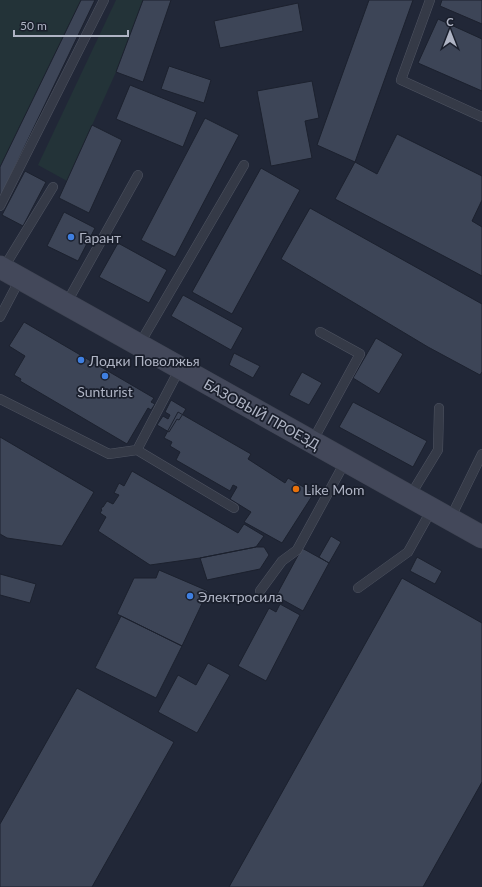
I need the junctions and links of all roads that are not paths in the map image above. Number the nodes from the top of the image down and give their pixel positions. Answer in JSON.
{"nodes":[{"id":1,"x":104,"y":0,"type":"edge"},
{"id":2,"x":430,"y":0,"type":"edge"},
{"id":3,"x":482,"y":117,"type":"edge"},
{"id":4,"x":244,"y":165,"type":"dead end"},
{"id":5,"x":138,"y":175,"type":"dead end"},
{"id":6,"x":53,"y":187,"type":"dead end"},
{"id":7,"x":0,"y":206,"type":"edge"},
{"id":8,"x":8,"y":272,"type":"edge"},
{"id":9,"x":66,"y":304,"type":"junction"},
{"id":10,"x":0,"y":317,"type":"edge"},
{"id":11,"x":320,"y":332,"type":"dead end"},
{"id":12,"x":139,"y":345,"type":"junction"},
{"id":13,"x":180,"y":368,"type":"junction"},
{"id":14,"x":0,"y":399,"type":"edge"},
{"id":15,"x":439,"y":408,"type":"dead end"},
{"id":16,"x":312,"y":442,"type":"junction"},
{"id":17,"x":137,"y":450,"type":"junction"},
{"id":18,"x":482,"y":454,"type":"edge"},
{"id":19,"x":345,"y":462,"type":"junction"},
{"id":20,"x":410,"y":496,"type":"junction"},
{"id":21,"x":234,"y":508,"type":"dead end"},
{"id":22,"x":441,"y":514,"type":"junction"},
{"id":23,"x":482,"y":537,"type":"edge"},
{"id":24,"x":358,"y":588,"type":"dead end"},
{"id":25,"x":260,"y":591,"type":"dead end"}],
"edges":[{"from":1,"to":7,"type":"lane"},
{"from":2,"to":3,"type":"lane"},
{"from":4,"to":12,"type":"lane"},
{"from":5,"to":9,"type":"lane"},
{"from":6,"to":8,"type":"lane"},
{"from":8,"to":9,"type":"street","name":"БАЗОВЫЙ ПРОЕЗД"},
{"from":8,"to":10,"type":"lane"},
{"from":9,"to":12,"type":"street","name":"БАЗОВЫЙ ПРОЕЗД"},
{"from":11,"to":16,"type":"lane"},
{"from":12,"to":13,"type":"street","name":"БАЗОВЫЙ ПРОЕЗД"},
{"from":13,"to":16,"type":"street","name":"БАЗОВЫЙ ПРОЕЗД"},
{"from":13,"to":17,"type":"lane"},
{"from":14,"to":17,"type":"lane"},
{"from":15,"to":20,"type":"lane"},
{"from":16,"to":19,"type":"street","name":"БАЗОВЫЙ ПРОЕЗД"},
{"from":17,"to":21,"type":"lane"},
{"from":18,"to":22,"type":"lane"},
{"from":19,"to":20,"type":"street","name":"БАЗОВЫЙ ПРОЕЗД"},
{"from":19,"to":25,"type":"lane"},
{"from":20,"to":22,"type":"street","name":"БАЗОВЫЙ ПРОЕЗД"},
{"from":22,"to":23,"type":"street","name":"БАЗОВЫЙ ПРОЕЗД"},
{"from":22,"to":24,"type":"lane"}]}
